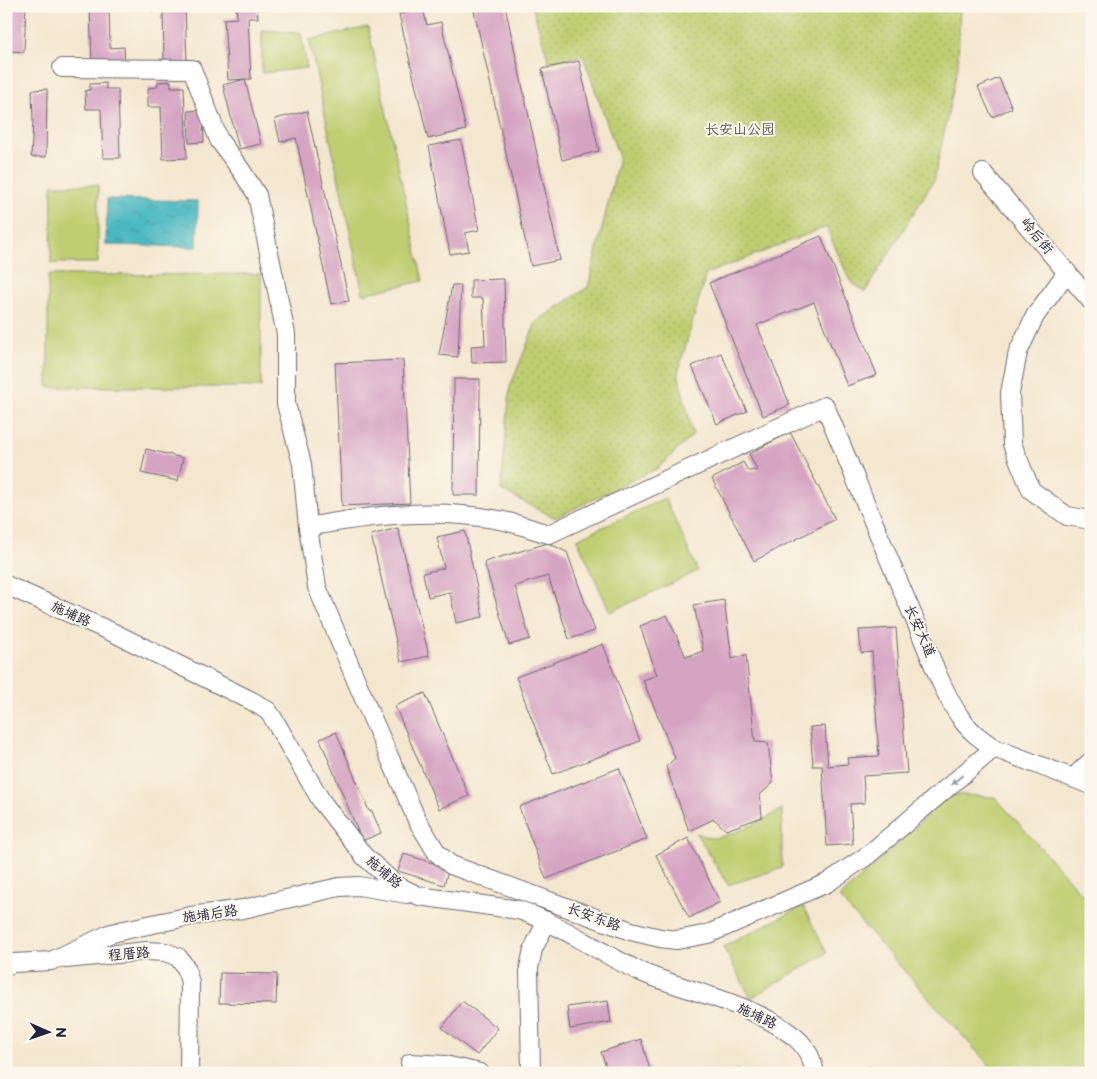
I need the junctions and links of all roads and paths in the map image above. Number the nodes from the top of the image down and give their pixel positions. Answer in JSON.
{"nodes":[{"id":1,"x":62,"y":68,"type":"dead end"},
{"id":2,"x":983,"y":172,"type":"dead end"},
{"id":3,"x":1068,"y":272,"type":"junction"},
{"id":4,"x":1091,"y":300,"type":"edge"},
{"id":5,"x":1091,"y":520,"type":"edge"},
{"id":6,"x":308,"y":526,"type":"junction"},
{"id":7,"x":6,"y":585,"type":"edge"},
{"id":8,"x":994,"y":748,"type":"junction"},
{"id":9,"x":1091,"y":761,"type":"edge"},
{"id":10,"x":1073,"y":778,"type":"junction"},
{"id":11,"x":1091,"y":785,"type":"edge"},
{"id":12,"x":419,"y":896,"type":"junction"},
{"id":13,"x":547,"y":921,"type":"junction"},
{"id":14,"x":51,"y":961,"type":"junction"},
{"id":15,"x":6,"y":966,"type":"edge"},
{"id":16,"x":410,"y":1063,"type":"dead end"},
{"id":17,"x":189,"y":1073,"type":"edge"},
{"id":18,"x":480,"y":1073,"type":"edge"},
{"id":19,"x":531,"y":1073,"type":"edge"},
{"id":20,"x":815,"y":1073,"type":"edge"}],
"edges":[{"from":1,"to":6,"type":"street","name":"长安东路"},
{"from":2,"to":3,"type":"street","name":"岭后街"},
{"from":3,"to":4,"type":"street","name":"岭后街"},
{"from":3,"to":5,"type":"street"},
{"from":6,"to":8,"type":"street","name":"长安大道"},
{"from":8,"to":6,"type":"street","name":"长安东路","one_way":true},
{"from":7,"to":12,"type":"street","name":"施埔路"},
{"from":8,"to":10,"type":"street","name":"长安大道"},
{"from":9,"to":10,"type":"street"},
{"from":10,"to":11,"type":"street","name":"长安大道"},
{"from":12,"to":13,"type":"street","name":"施埔路"},
{"from":12,"to":14,"type":"street","name":"施埔后路"},
{"from":13,"to":19,"type":"street"},
{"from":13,"to":20,"type":"street","name":"施埔路"},
{"from":14,"to":15,"type":"street","name":"施埔后路"},
{"from":14,"to":17,"type":"street","name":"程厝路"},
{"from":16,"to":18,"type":"street"}]}
